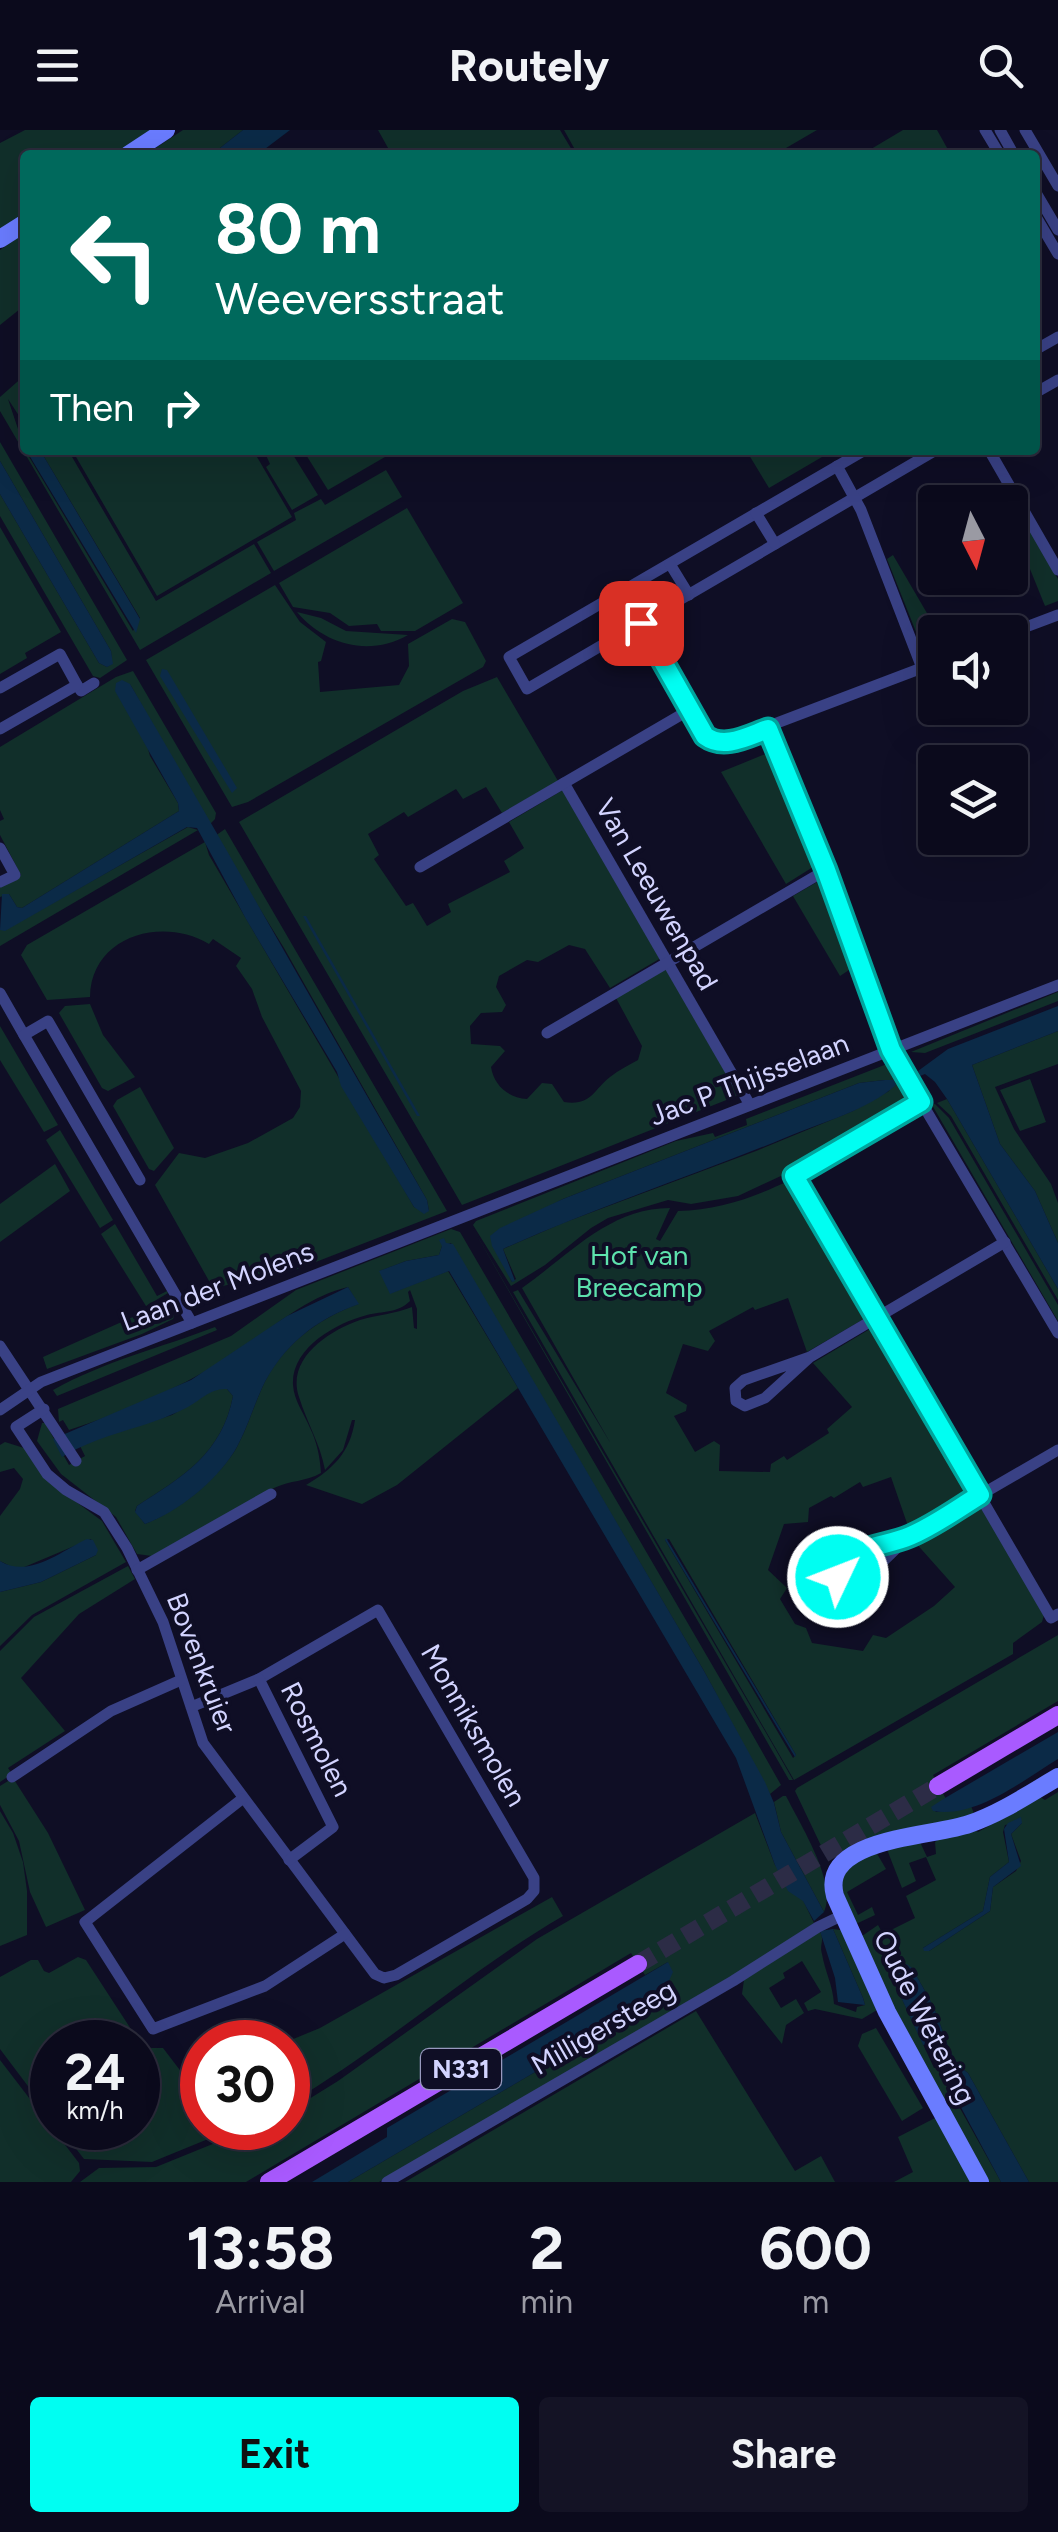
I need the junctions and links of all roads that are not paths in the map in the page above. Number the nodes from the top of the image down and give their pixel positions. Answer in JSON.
{"nodes":[{"id":1,"x":166,"y":130,"type":"edge"},
{"id":2,"x":136,"y":150,"type":"edge"},
{"id":3,"x":1040,"y":155,"type":"edge"},
{"id":4,"x":1057,"y":184,"type":"edge"},
{"id":5,"x":1040,"y":199,"type":"edge"},
{"id":6,"x":1040,"y":223,"type":"edge"},
{"id":7,"x":1058,"y":230,"type":"edge"},
{"id":8,"x":1058,"y":254,"type":"edge"},
{"id":9,"x":856,"y":455,"type":"edge"},
{"id":10,"x":927,"y":455,"type":"edge"},
{"id":11,"x":991,"y":455,"type":"edge"},
{"id":12,"x":837,"y":466,"type":"junction"},
{"id":13,"x":856,"y":497,"type":"junction"},
{"id":14,"x":756,"y":513,"type":"junction"},
{"id":15,"x":775,"y":544,"type":"junction"},
{"id":16,"x":670,"y":564,"type":"junction"},
{"id":17,"x":1058,"y":570,"type":"edge"},
{"id":18,"x":688,"y":595,"type":"junction"},
{"id":19,"x":1058,"y":615,"type":"edge"},
{"id":20,"x":641,"y":623,"type":"junction"},
{"id":21,"x":1028,"y":627,"type":"edge"},
{"id":22,"x":918,"y":641,"type":"edge"},
{"id":23,"x":918,"y":670,"type":"edge"},
{"id":24,"x":94,"y":683,"type":"dead end"},
{"id":25,"x":77,"y":684,"type":"junction"},
{"id":26,"x":0,"y":688,"type":"edge"},
{"id":27,"x":691,"y":710,"type":"junction"},
{"id":28,"x":768,"y":729,"type":"junction"},
{"id":29,"x":0,"y":730,"type":"edge"},
{"id":30,"x":564,"y":784,"type":"junction"},
{"id":31,"x":0,"y":848,"type":"edge"},
{"id":32,"x":420,"y":866,"type":"dead end"},
{"id":33,"x":826,"y":870,"type":"junction"},
{"id":34,"x":0,"y":882,"type":"edge"},
{"id":35,"x":668,"y":960,"type":"junction"},
{"id":36,"x":1058,"y":985,"type":"edge"},
{"id":37,"x":0,"y":993,"type":"edge"},
{"id":38,"x":548,"y":1033,"type":"dead end"},
{"id":39,"x":24,"y":1035,"type":"junction"},
{"id":40,"x":891,"y":1050,"type":"junction"},
{"id":41,"x":921,"y":1102,"type":"junction"},
{"id":42,"x":750,"y":1105,"type":"junction"},
{"id":43,"x":113,"y":1188,"type":"junction"},
{"id":44,"x":458,"y":1219,"type":"joint"},
{"id":45,"x":1005,"y":1242,"type":"junction"},
{"id":46,"x":875,"y":1318,"type":"junction"},
{"id":47,"x":192,"y":1323,"type":"junction"},
{"id":48,"x":1058,"y":1333,"type":"edge"},
{"id":49,"x":0,"y":1346,"type":"edge"},
{"id":50,"x":810,"y":1357,"type":"junction"},
{"id":51,"x":30,"y":1388,"type":"junction"},
{"id":52,"x":0,"y":1410,"type":"edge"},
{"id":53,"x":44,"y":1410,"type":"junction"},
{"id":54,"x":1058,"y":1450,"type":"edge"},
{"id":55,"x":76,"y":1461,"type":"dead end"},
{"id":56,"x":271,"y":1494,"type":"dead end"},
{"id":57,"x":980,"y":1495,"type":"junction"},
{"id":58,"x":908,"y":1537,"type":"junction"},
{"id":59,"x":138,"y":1570,"type":"junction"},
{"id":60,"x":1058,"y":1614,"type":"edge"},
{"id":61,"x":259,"y":1678,"type":"junction"},
{"id":62,"x":180,"y":1680,"type":"junction"},
{"id":63,"x":191,"y":1707,"type":"junction"},
{"id":64,"x":1058,"y":1716,"type":"edge"},
{"id":65,"x":1058,"y":1776,"type":"edge"},
{"id":66,"x":12,"y":1777,"type":"dead end"},
{"id":67,"x":938,"y":1786,"type":"tunnel mouth"},
{"id":68,"x":242,"y":1799,"type":"junction"},
{"id":69,"x":289,"y":1860,"type":"junction"},
{"id":70,"x":844,"y":1915,"type":"junction"},
{"id":71,"x":345,"y":1934,"type":"junction"},
{"id":72,"x":638,"y":1964,"type":"tunnel mouth"},
{"id":73,"x":375,"y":1974,"type":"joint"},
{"id":74,"x":269,"y":2182,"type":"edge"},
{"id":75,"x":387,"y":2182,"type":"edge"},
{"id":76,"x":980,"y":2182,"type":"edge"}],
"edges":[{"from":1,"to":2,"type":"street"},
{"from":3,"to":4,"type":"street"},
{"from":5,"to":7,"type":"street"},
{"from":6,"to":8,"type":"street"},
{"from":9,"to":12,"type":"street"},
{"from":10,"to":13,"type":"street"},
{"from":11,"to":17,"type":"street"},
{"from":12,"to":13,"type":"street"},
{"from":12,"to":14,"type":"street"},
{"from":13,"to":15,"type":"street"},
{"from":13,"to":22,"type":"street"},
{"from":14,"to":15,"type":"street"},
{"from":14,"to":16,"type":"street"},
{"from":15,"to":18,"type":"street"},
{"from":16,"to":18,"type":"street"},
{"from":16,"to":20,"type":"street"},
{"from":18,"to":20,"type":"street"},
{"from":19,"to":21,"type":"street"},
{"from":20,"to":27,"type":"street"},
{"from":23,"to":28,"type":"street"},
{"from":24,"to":25,"type":"street"},
{"from":25,"to":26,"type":"street"},
{"from":25,"to":29,"type":"street"},
{"from":27,"to":28,"type":"street"},
{"from":27,"to":30,"type":"street","name":"Van Leeuwenpad"},
{"from":28,"to":33,"type":"street"},
{"from":30,"to":32,"type":"street"},
{"from":30,"to":35,"type":"street","name":"Van Leeuwenpad"},
{"from":31,"to":34,"type":"street"},
{"from":33,"to":35,"type":"street"},
{"from":33,"to":40,"type":"street"},
{"from":35,"to":38,"type":"street"},
{"from":35,"to":42,"type":"street","name":"Van Leeuwenpad"},
{"from":36,"to":40,"type":"street","name":"Jac P Thijsselaan"},
{"from":37,"to":39,"type":"street"},
{"from":39,"to":43,"type":"street"},
{"from":39,"to":43,"type":"street"},
{"from":40,"to":41,"type":"street"},
{"from":40,"to":42,"type":"street","name":"Jac P Thijsselaan"},
{"from":41,"to":45,"type":"street"},
{"from":41,"to":46,"type":"street"},
{"from":42,"to":44,"type":"street","name":"Jac P Thijsselaan"},
{"from":43,"to":47,"type":"street"},
{"from":44,"to":47,"type":"street","name":"Laan der Molens"},
{"from":45,"to":46,"type":"street"},
{"from":45,"to":48,"type":"street"},
{"from":46,"to":50,"type":"street"},
{"from":46,"to":57,"type":"street"},
{"from":47,"to":51,"type":"street","name":"Laan der Molens"},
{"from":49,"to":51,"type":"street"},
{"from":50,"to":50,"type":"street"},
{"from":51,"to":52,"type":"street","name":"Laan der Molens"},
{"from":51,"to":53,"type":"street"},
{"from":53,"to":55,"type":"street"},
{"from":53,"to":59,"type":"street","name":"Bovenkruier"},
{"from":54,"to":57,"type":"street"},
{"from":56,"to":59,"type":"street"},
{"from":57,"to":58,"type":"street"},
{"from":57,"to":60,"type":"street"},
{"from":58,"to":58,"type":"street"},
{"from":59,"to":62,"type":"street","name":"Bovenkruier"},
{"from":61,"to":63,"type":"street","name":"Monniksmolen"},
{"from":61,"to":69,"type":"street","name":"Rosmolen"},
{"from":61,"to":73,"type":"street","name":"Monniksmolen"},
{"from":62,"to":63,"type":"street","name":"Bovenkruier"},
{"from":62,"to":66,"type":"street"},
{"from":63,"to":68,"type":"street","name":"Bovenkruier"},
{"from":64,"to":67,"type":"main road"},
{"from":65,"to":70,"type":"street","name":"Oude Wetering"},
{"from":68,"to":69,"type":"street","name":"Bovenkruier"},
{"from":68,"to":71,"type":"street"},
{"from":69,"to":71,"type":"street","name":"Bovenkruier"},
{"from":70,"to":75,"type":"street","name":"Milligersteeg"},
{"from":70,"to":76,"type":"street","name":"Oude Wetering"},
{"from":71,"to":73,"type":"street","name":"Bovenkruier"},
{"from":72,"to":74,"type":"main road","number":"N331"}]}
